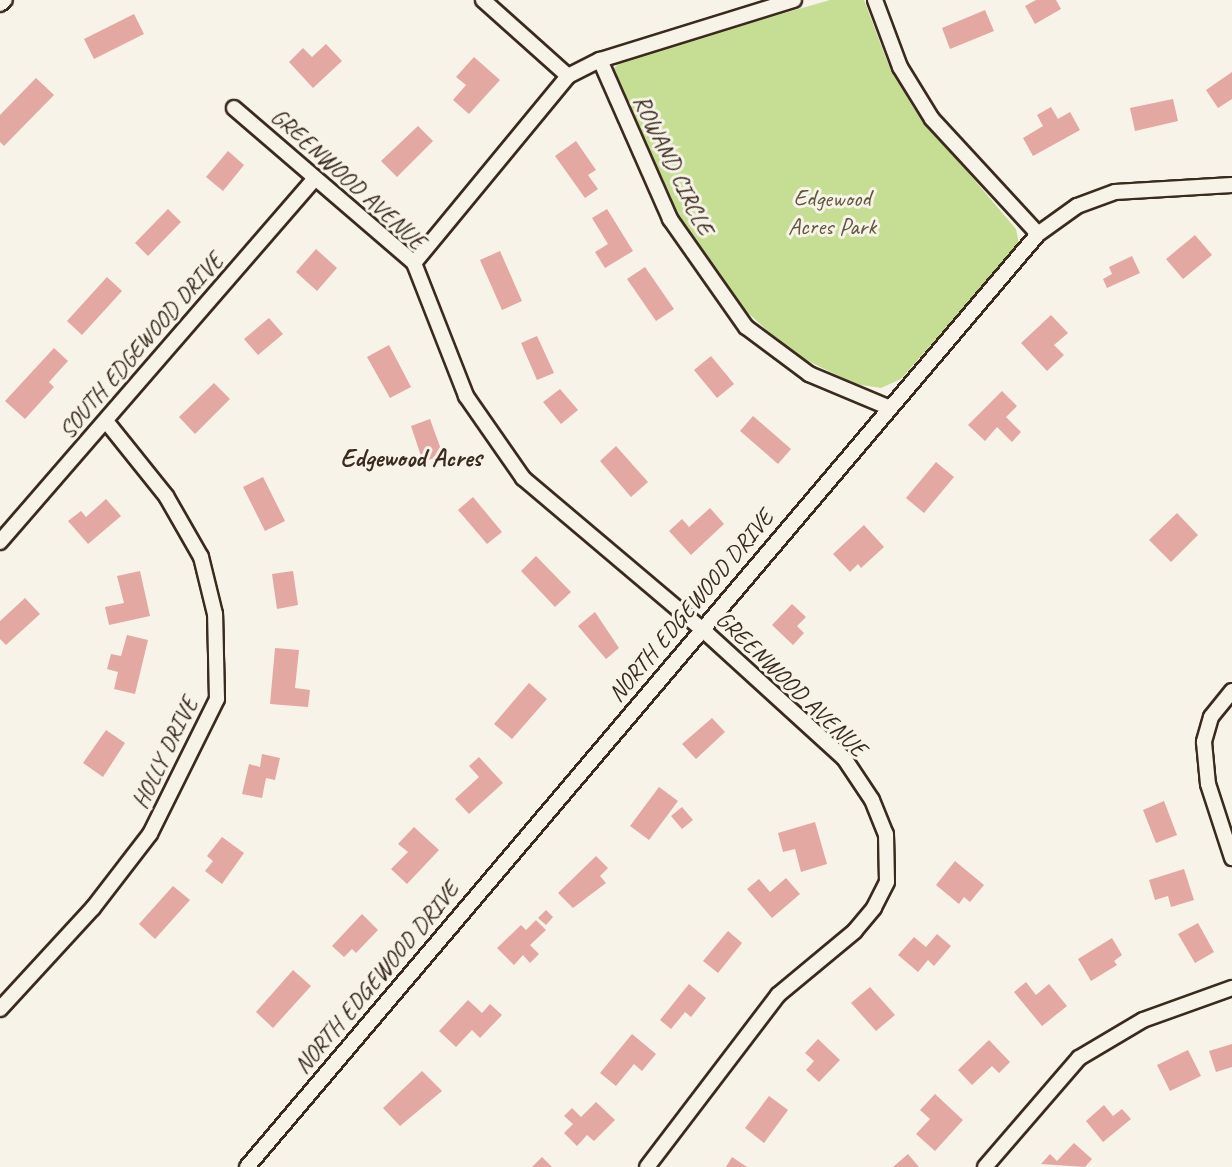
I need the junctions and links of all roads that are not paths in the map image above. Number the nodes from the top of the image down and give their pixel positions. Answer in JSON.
{"nodes":[{"id":1,"x":4,"y":0,"type":"edge"},
{"id":2,"x":483,"y":0,"type":"edge"},
{"id":3,"x":794,"y":0,"type":"edge"},
{"id":4,"x":874,"y":0,"type":"edge"},
{"id":5,"x":0,"y":4,"type":"edge"},
{"id":6,"x":600,"y":60,"type":"junction"},
{"id":7,"x":568,"y":76,"type":"junction"},
{"id":8,"x":234,"y":108,"type":"dead end"},
{"id":9,"x":315,"y":178,"type":"junction"},
{"id":10,"x":1232,"y":185,"type":"edge"},
{"id":11,"x":1038,"y":234,"type":"junction"},
{"id":12,"x":414,"y":263,"type":"junction"},
{"id":13,"x":888,"y":407,"type":"junction"},
{"id":14,"x":106,"y":421,"type":"junction"},
{"id":15,"x":0,"y":542,"type":"edge"},
{"id":16,"x":702,"y":629,"type":"junction"},
{"id":17,"x":1232,"y":691,"type":"edge"},
{"id":18,"x":1232,"y":858,"type":"edge"},
{"id":19,"x":1232,"y":988,"type":"edge"},
{"id":20,"x":0,"y":1009,"type":"edge"},
{"id":21,"x":247,"y":1167,"type":"edge"},
{"id":22,"x":647,"y":1167,"type":"edge"},
{"id":23,"x":984,"y":1167,"type":"edge"}],
"edges":[{"from":1,"to":5,"type":"street"},
{"from":2,"to":7,"type":"street"},
{"from":3,"to":6,"type":"street"},
{"from":4,"to":11,"type":"street"},
{"from":6,"to":7,"type":"street"},
{"from":6,"to":13,"type":"street","name":"ROWAND CIRCLE"},
{"from":7,"to":12,"type":"street"},
{"from":8,"to":9,"type":"street","name":"GREENWOOD AVENUE"},
{"from":9,"to":12,"type":"street","name":"GREENWOOD AVENUE"},
{"from":9,"to":14,"type":"street","name":"SOUTH EDGEWOOD DRIVE"},
{"from":10,"to":11,"type":"street","name":"NORTH EDGEWOOD DRIVE"},
{"from":11,"to":13,"type":"street","name":"NORTH EDGEWOOD DRIVE"},
{"from":12,"to":16,"type":"street","name":"GREENWOOD AVENUE"},
{"from":13,"to":16,"type":"street","name":"NORTH EDGEWOOD DRIVE"},
{"from":14,"to":15,"type":"street","name":"SOUTH EDGEWOOD DRIVE"},
{"from":14,"to":20,"type":"street","name":"HOLLY DRIVE"},
{"from":16,"to":21,"type":"street","name":"NORTH EDGEWOOD DRIVE"},
{"from":16,"to":22,"type":"street","name":"GREENWOOD AVENUE"},
{"from":17,"to":18,"type":"street"},
{"from":19,"to":23,"type":"street"}]}
